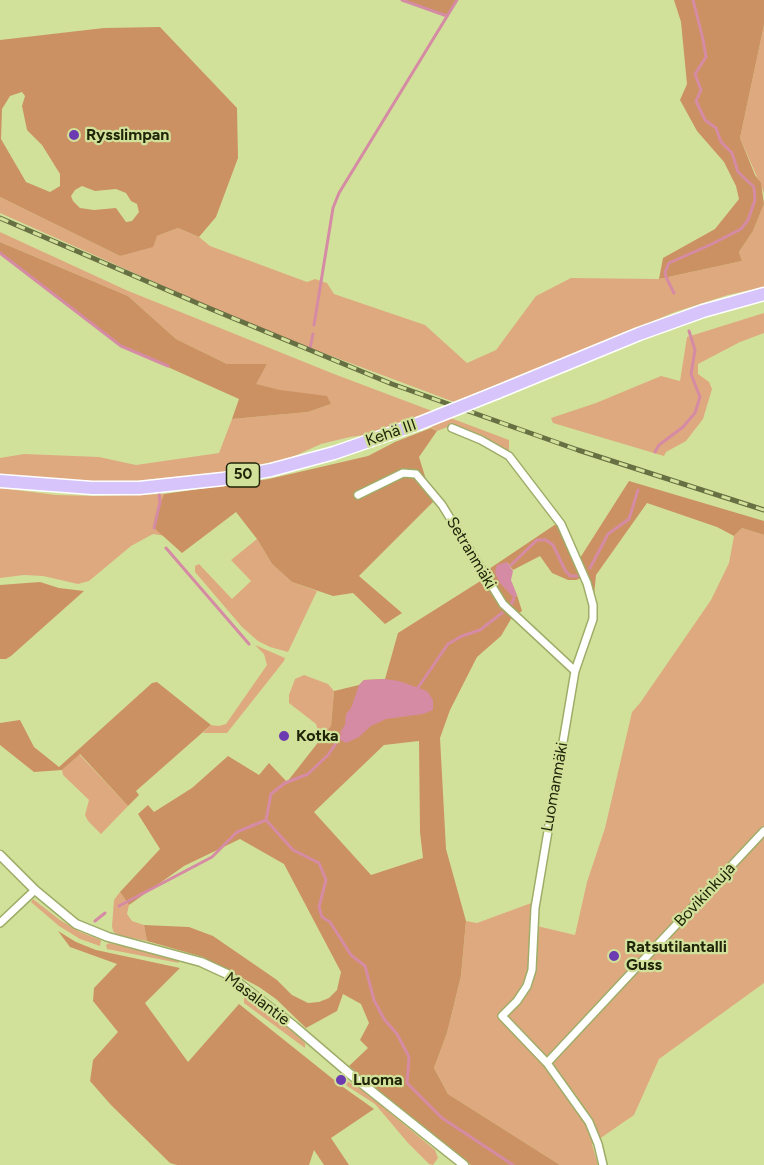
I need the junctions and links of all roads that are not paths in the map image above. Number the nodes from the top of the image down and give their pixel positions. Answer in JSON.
{"nodes":[{"id":1,"x":764,"y":294,"type":"edge"},
{"id":2,"x":452,"y":428,"type":"dead end"},
{"id":3,"x":0,"y":481,"type":"edge"},
{"id":4,"x":358,"y":495,"type":"dead end"},
{"id":5,"x":575,"y":671,"type":"junction"},
{"id":6,"x":764,"y":831,"type":"edge"},
{"id":7,"x":0,"y":855,"type":"edge"},
{"id":8,"x":35,"y":891,"type":"junction"},
{"id":9,"x":0,"y":923,"type":"edge"},
{"id":10,"x":547,"y":1063,"type":"junction"},
{"id":11,"x":464,"y":1165,"type":"edge"},
{"id":12,"x":603,"y":1165,"type":"edge"}],
"edges":[{"from":1,"to":3,"type":"highway","name":"Kehä III","number":"50","bridge":true},
{"from":2,"to":5,"type":"street","name":"Luomanmäki"},
{"from":4,"to":5,"type":"street","name":"Setranmäki"},
{"from":5,"to":10,"type":"street","name":"Luomanmäki"},
{"from":6,"to":10,"type":"street","name":"Bovikinkuja"},
{"from":7,"to":8,"type":"street","name":"Masalantie"},
{"from":8,"to":9,"type":"street"},
{"from":8,"to":11,"type":"street","name":"Masalantie"},
{"from":10,"to":12,"type":"street","name":"Luomanmäki"}]}
